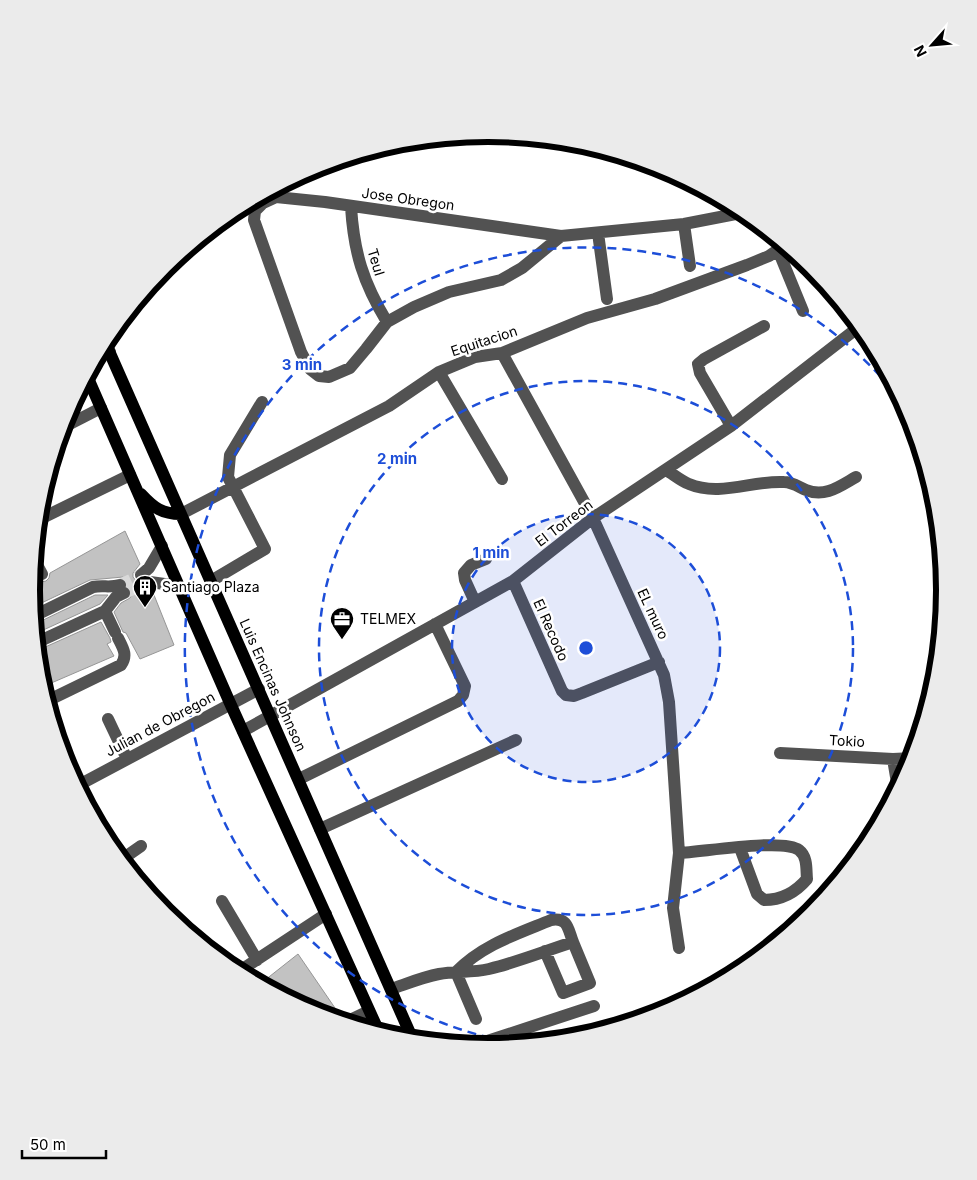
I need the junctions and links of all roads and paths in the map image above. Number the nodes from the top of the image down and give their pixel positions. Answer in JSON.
{"nodes":[{"id":1,"x":351,"y":207,"type":"junction"},
{"id":2,"x":734,"y":214,"type":"edge"},
{"id":3,"x":684,"y":224,"type":"junction"},
{"id":4,"x":598,"y":233,"type":"junction"},
{"id":5,"x":561,"y":236,"type":"junction"},
{"id":6,"x":779,"y":249,"type":"edge"},
{"id":7,"x":784,"y":253,"type":"edge"},
{"id":8,"x":690,"y":266,"type":"dead end"},
{"id":9,"x":607,"y":299,"type":"dead end"},
{"id":10,"x":803,"y":310,"type":"dead end"},
{"id":11,"x":387,"y":322,"type":"junction"},
{"id":12,"x":764,"y":326,"type":"dead end"},
{"id":13,"x":854,"y":331,"type":"edge"},
{"id":14,"x":109,"y":352,"type":"edge"},
{"id":15,"x":502,"y":353,"type":"junction"},
{"id":16,"x":438,"y":372,"type":"junction"},
{"id":17,"x":90,"y":384,"type":"edge"},
{"id":18,"x":262,"y":402,"type":"dead end"},
{"id":19,"x":100,"y":408,"type":"junction"},
{"id":20,"x":72,"y":423,"type":"edge"},
{"id":21,"x":731,"y":426,"type":"junction"},
{"id":22,"x":666,"y":470,"type":"junction"},
{"id":23,"x":130,"y":475,"type":"junction"},
{"id":24,"x":856,"y":477,"type":"dead end"},
{"id":25,"x":502,"y":479,"type":"dead end"},
{"id":26,"x":233,"y":488,"type":"junction"},
{"id":27,"x":138,"y":491,"type":"junction"},
{"id":28,"x":181,"y":514,"type":"junction"},
{"id":29,"x":47,"y":516,"type":"edge"},
{"id":30,"x":593,"y":518,"type":"junction"},
{"id":31,"x":162,"y":546,"type":"junction"},
{"id":32,"x":486,"y":559,"type":"dead end"},
{"id":33,"x":211,"y":581,"type":"junction"},
{"id":34,"x":513,"y":582,"type":"junction"},
{"id":35,"x":179,"y":586,"type":"junction"},
{"id":36,"x":475,"y":602,"type":"junction"},
{"id":37,"x":105,"y":611,"type":"junction"},
{"id":38,"x":41,"y":613,"type":"edge"},
{"id":39,"x":435,"y":624,"type":"junction"},
{"id":40,"x":43,"y":640,"type":"edge"},
{"id":41,"x":659,"y":662,"type":"junction"},
{"id":42,"x":259,"y":689,"type":"junction"},
{"id":43,"x":53,"y":698,"type":"edge"},
{"id":44,"x":230,"y":703,"type":"junction"},
{"id":45,"x":270,"y":715,"type":"junction"},
{"id":46,"x":108,"y":719,"type":"dead end"},
{"id":47,"x":243,"y":731,"type":"junction"},
{"id":48,"x":516,"y":740,"type":"dead end"},
{"id":49,"x":780,"y":753,"type":"dead end"},
{"id":50,"x":904,"y":758,"type":"edge"},
{"id":51,"x":127,"y":759,"type":"junction"},
{"id":52,"x":893,"y":759,"type":"junction"},
{"id":53,"x":896,"y":777,"type":"edge"},
{"id":54,"x":299,"y":779,"type":"junction"},
{"id":55,"x":83,"y":783,"type":"edge"},
{"id":56,"x":320,"y":829,"type":"junction"},
{"id":57,"x":141,"y":846,"type":"dead end"},
{"id":58,"x":740,"y":848,"type":"junction"},
{"id":59,"x":679,"y":854,"type":"junction"},
{"id":60,"x":128,"y":855,"type":"edge"},
{"id":61,"x":222,"y":901,"type":"dead end"},
{"id":62,"x":326,"y":914,"type":"junction"},
{"id":63,"x":573,"y":942,"type":"junction"},
{"id":64,"x":679,"y":948,"type":"dead end"},
{"id":65,"x":545,"y":951,"type":"junction"},
{"id":66,"x":257,"y":960,"type":"junction"},
{"id":67,"x":246,"y":967,"type":"edge"},
{"id":68,"x":456,"y":972,"type":"junction"},
{"id":69,"x":391,"y":989,"type":"junction"},
{"id":70,"x":594,"y":1006,"type":"dead end"},
{"id":71,"x":369,"y":1011,"type":"junction"},
{"id":72,"x":354,"y":1018,"type":"edge"},
{"id":73,"x":476,"y":1019,"type":"dead end"},
{"id":74,"x":374,"y":1023,"type":"edge"},
{"id":75,"x":409,"y":1031,"type":"edge"},
{"id":76,"x":496,"y":1038,"type":"edge"}],
"edges":[{"from":1,"to":5,"type":"street","name":"Jose Obregon"},
{"from":1,"to":11,"type":"street","name":"Teul"},
{"from":1,"to":11,"type":"street","name":"Jose Obregon"},
{"from":2,"to":3,"type":"street","name":"Jose Obregon"},
{"from":3,"to":4,"type":"street","name":"Jose Obregon"},
{"from":3,"to":8,"type":"street"},
{"from":4,"to":5,"type":"street","name":"Jose Obregon"},
{"from":4,"to":9,"type":"street"},
{"from":5,"to":11,"type":"street"},
{"from":6,"to":15,"type":"street","name":"Equitacion"},
{"from":7,"to":10,"type":"street"},
{"from":12,"to":21,"type":"street"},
{"from":13,"to":21,"type":"street","name":"El Torreon"},
{"from":14,"to":28,"type":"main road","name":"Luis Encinas Johnson"},
{"from":15,"to":16,"type":"street","name":"Equitacion"},
{"from":15,"to":30,"type":"street","name":"EL muro"},
{"from":16,"to":25,"type":"street"},
{"from":16,"to":26,"type":"street","name":"Equitacion"},
{"from":17,"to":19,"type":"main road"},
{"from":18,"to":26,"type":"street"},
{"from":19,"to":20,"type":"street"},
{"from":19,"to":23,"type":"main road"},
{"from":21,"to":22,"type":"street","name":"El Torreon"},
{"from":22,"to":24,"type":"street"},
{"from":22,"to":30,"type":"street","name":"El Torreon"},
{"from":23,"to":27,"type":"main road"},
{"from":23,"to":29,"type":"street"},
{"from":26,"to":28,"type":"street","name":"Equitacion"},
{"from":26,"to":33,"type":"street"},
{"from":27,"to":28,"type":"main road"},
{"from":27,"to":31,"type":"main road"},
{"from":28,"to":33,"type":"main road","name":"Luis Encinas Johnson"},
{"from":30,"to":34,"type":"street","name":"El Torreon"},
{"from":30,"to":41,"type":"street","name":"EL muro"},
{"from":31,"to":35,"type":"main road"},
{"from":31,"to":35,"type":"street"},
{"from":32,"to":36,"type":"street"},
{"from":33,"to":42,"type":"main road","name":"Luis Encinas Johnson"},
{"from":34,"to":36,"type":"street","name":"El Torreon"},
{"from":34,"to":41,"type":"street","name":"El Recodo"},
{"from":35,"to":44,"type":"main road"},
{"from":36,"to":39,"type":"street","name":"El Torreon"},
{"from":37,"to":38,"type":"street"},
{"from":37,"to":40,"type":"street"},
{"from":37,"to":43,"type":"street"},
{"from":39,"to":45,"type":"street","name":"El Torreon"},
{"from":39,"to":54,"type":"street"},
{"from":41,"to":59,"type":"street","name":"EL muro"},
{"from":42,"to":44,"type":"street","name":"Julian de Obregon"},
{"from":42,"to":45,"type":"main road","name":"Luis Encinas Johnson"},
{"from":44,"to":47,"type":"main road"},
{"from":44,"to":51,"type":"street","name":"Julian de Obregon"},
{"from":45,"to":47,"type":"street","name":"El Torreon"},
{"from":45,"to":54,"type":"main road","name":"Luis Encinas Johnson"},
{"from":46,"to":51,"type":"street"},
{"from":47,"to":62,"type":"main road"},
{"from":48,"to":56,"type":"street"},
{"from":49,"to":52,"type":"street","name":"Tokio"},
{"from":50,"to":52,"type":"street","name":"Tokio"},
{"from":51,"to":55,"type":"street","name":"Julian de Obregon"},
{"from":52,"to":53,"type":"street"},
{"from":54,"to":56,"type":"main road","name":"Luis Encinas Johnson"},
{"from":56,"to":69,"type":"main road","name":"Luis Encinas Johnson"},
{"from":57,"to":60,"type":"street"},
{"from":58,"to":58,"type":"street"},
{"from":58,"to":59,"type":"street"},
{"from":59,"to":64,"type":"street","name":"EL muro"},
{"from":61,"to":66,"type":"street"},
{"from":62,"to":66,"type":"street"},
{"from":62,"to":71,"type":"main road"},
{"from":63,"to":65,"type":"street"},
{"from":63,"to":65,"type":"street"},
{"from":63,"to":68,"type":"street"},
{"from":65,"to":68,"type":"street"},
{"from":66,"to":67,"type":"street"},
{"from":68,"to":69,"type":"street"},
{"from":68,"to":73,"type":"street"},
{"from":69,"to":75,"type":"main road","name":"Luis Encinas Johnson"},
{"from":70,"to":76,"type":"street"},
{"from":71,"to":72,"type":"street"},
{"from":71,"to":74,"type":"main road"}]}
